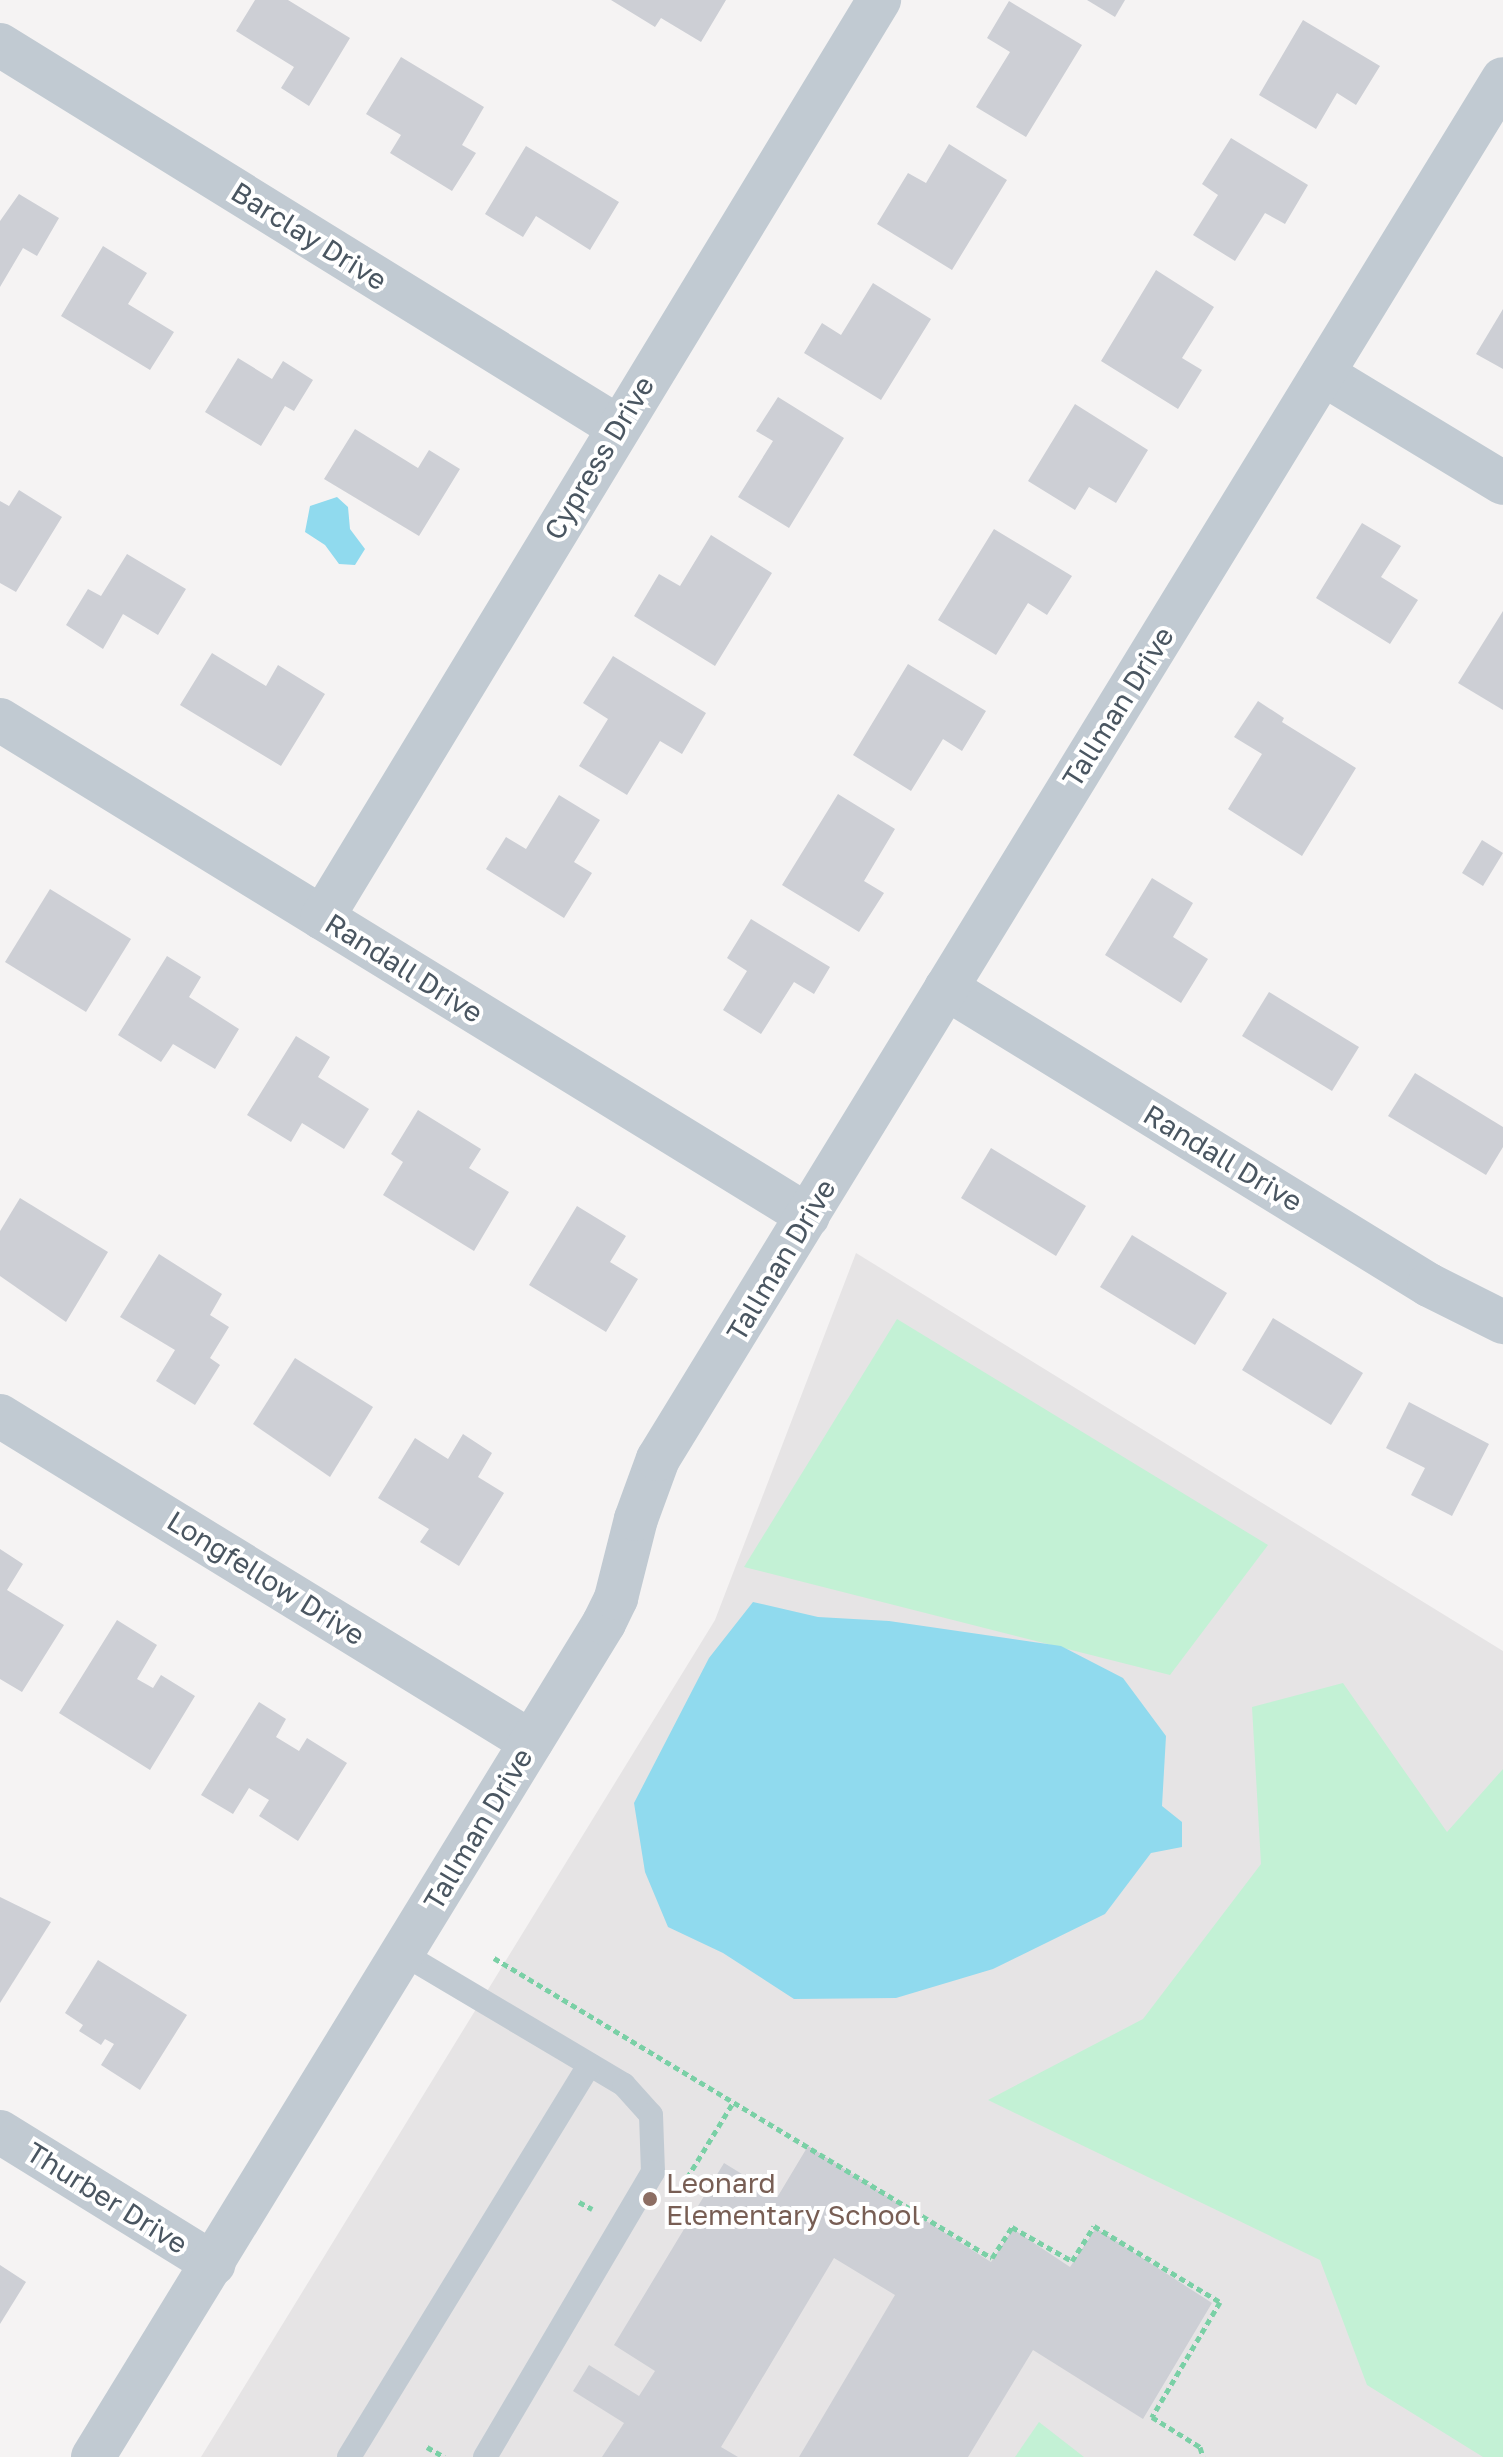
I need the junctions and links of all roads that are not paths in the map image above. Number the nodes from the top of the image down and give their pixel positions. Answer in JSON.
{"nodes":[{"id":1,"x":879,"y":0,"type":"edge"},
{"id":2,"x":0,"y":45,"type":"edge"},
{"id":3,"x":1503,"y":79,"type":"edge"},
{"id":4,"x":1323,"y":374,"type":"junction"},
{"id":5,"x":618,"y":427,"type":"junction"},
{"id":6,"x":1503,"y":483,"type":"edge"},
{"id":7,"x":0,"y":720,"type":"edge"},
{"id":8,"x":322,"y":918,"type":"junction"},
{"id":9,"x":946,"y":988,"type":"junction"},
{"id":10,"x":808,"y":1216,"type":"junction"},
{"id":11,"x":1503,"y":1322,"type":"edge"},
{"id":12,"x":0,"y":1416,"type":"edge"},
{"id":13,"x":531,"y":1742,"type":"junction"},
{"id":14,"x":402,"y":1953,"type":"junction"},
{"id":15,"x":589,"y":2065,"type":"junction"},
{"id":16,"x":0,"y":2132,"type":"edge"},
{"id":17,"x":214,"y":2264,"type":"junction"},
{"id":18,"x":93,"y":2457,"type":"edge"},
{"id":19,"x":349,"y":2457,"type":"edge"},
{"id":20,"x":485,"y":2457,"type":"edge"}],
"edges":[{"from":1,"to":5,"type":"street","name":"Cypress Drive"},
{"from":2,"to":5,"type":"street","name":"Barclay Drive"},
{"from":3,"to":4,"type":"street","name":"Tallman Drive"},
{"from":4,"to":6,"type":"street"},
{"from":4,"to":9,"type":"street","name":"Tallman Drive"},
{"from":5,"to":8,"type":"street","name":"Cypress Drive"},
{"from":7,"to":8,"type":"street","name":"Randall Drive"},
{"from":8,"to":10,"type":"street","name":"Randall Drive"},
{"from":9,"to":10,"type":"street","name":"Tallman Drive"},
{"from":9,"to":11,"type":"street","name":"Randall Drive"},
{"from":10,"to":13,"type":"street","name":"Tallman Drive"},
{"from":12,"to":13,"type":"street","name":"Longfellow Drive"},
{"from":13,"to":14,"type":"street","name":"Tallman Drive"},
{"from":14,"to":15,"type":"lane"},
{"from":14,"to":17,"type":"street","name":"Tallman Drive"},
{"from":15,"to":19,"type":"lane"},
{"from":15,"to":20,"type":"lane"},
{"from":16,"to":17,"type":"street","name":"Thurber Drive"},
{"from":17,"to":18,"type":"street","name":"Tallman Drive"}]}
